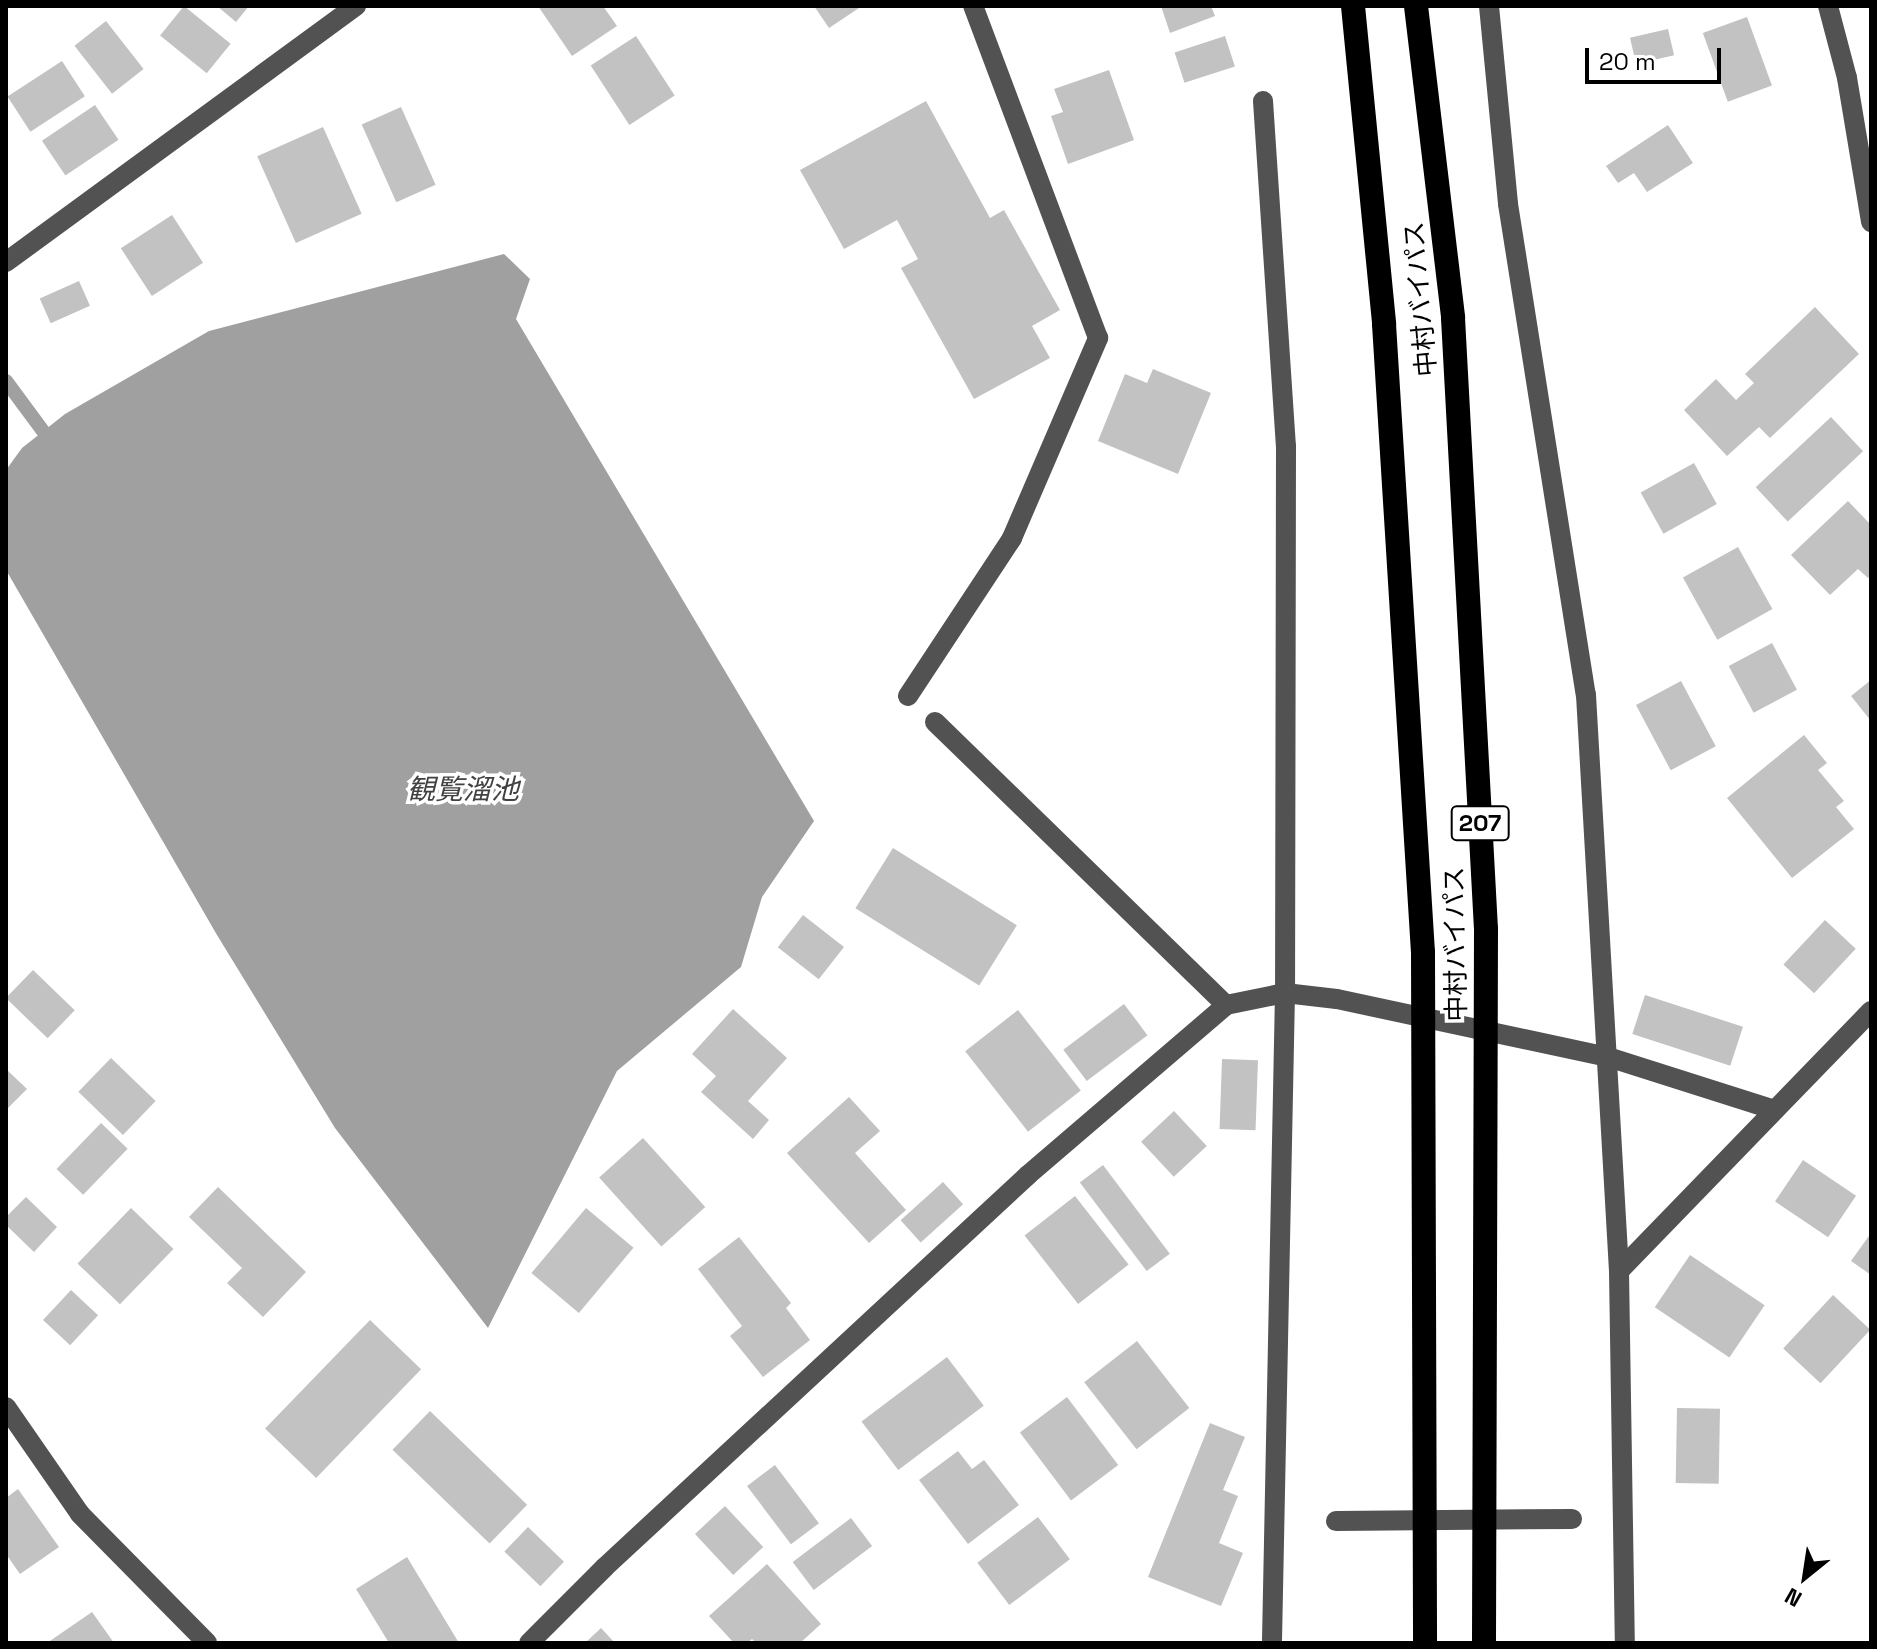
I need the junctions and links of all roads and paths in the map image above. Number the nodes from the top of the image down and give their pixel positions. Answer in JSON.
{"nodes":[{"id":1,"x":973,"y":6,"type":"edge"},
{"id":2,"x":1353,"y":6,"type":"edge"},
{"id":3,"x":1416,"y":6,"type":"edge"},
{"id":4,"x":1489,"y":6,"type":"edge"},
{"id":5,"x":1828,"y":6,"type":"edge"},
{"id":6,"x":348,"y":8,"type":"edge"},
{"id":7,"x":1263,"y":101,"type":"dead end"},
{"id":8,"x":1871,"y":222,"type":"edge"},
{"id":9,"x":6,"y":262,"type":"edge"},
{"id":10,"x":908,"y":696,"type":"dead end"},
{"id":11,"x":935,"y":722,"type":"dead end"},
{"id":12,"x":1285,"y":993,"type":"junction"},
{"id":13,"x":1226,"y":1005,"type":"junction"},
{"id":14,"x":1871,"y":1011,"type":"edge"},
{"id":15,"x":1608,"y":1057,"type":"junction"},
{"id":16,"x":1775,"y":1110,"type":"junction"},
{"id":17,"x":1619,"y":1271,"type":"junction"},
{"id":18,"x":6,"y":1407,"type":"edge"},
{"id":19,"x":1572,"y":1519,"type":"dead end"},
{"id":20,"x":1336,"y":1521,"type":"dead end"},
{"id":21,"x":207,"y":1643,"type":"edge"},
{"id":22,"x":529,"y":1643,"type":"edge"},
{"id":23,"x":1272,"y":1643,"type":"edge"},
{"id":24,"x":1425,"y":1643,"type":"edge"},
{"id":25,"x":1484,"y":1643,"type":"edge"},
{"id":26,"x":1625,"y":1643,"type":"edge"}],
"edges":[{"from":1,"to":10,"type":"street"},
{"from":2,"to":24,"type":"highway","name":"中村バイパス","number":"207"},
{"from":3,"to":25,"type":"highway","name":"中村バイパス","number":"207"},
{"from":4,"to":15,"type":"street"},
{"from":5,"to":8,"type":"street"},
{"from":6,"to":9,"type":"street"},
{"from":7,"to":12,"type":"street"},
{"from":11,"to":13,"type":"street"},
{"from":12,"to":13,"type":"street"},
{"from":12,"to":15,"type":"street"},
{"from":12,"to":23,"type":"street"},
{"from":13,"to":22,"type":"street"},
{"from":14,"to":16,"type":"street"},
{"from":15,"to":16,"type":"street"},
{"from":15,"to":17,"type":"street"},
{"from":16,"to":17,"type":"street"},
{"from":17,"to":26,"type":"street"},
{"from":18,"to":21,"type":"street"},
{"from":19,"to":20,"type":"street"}]}
